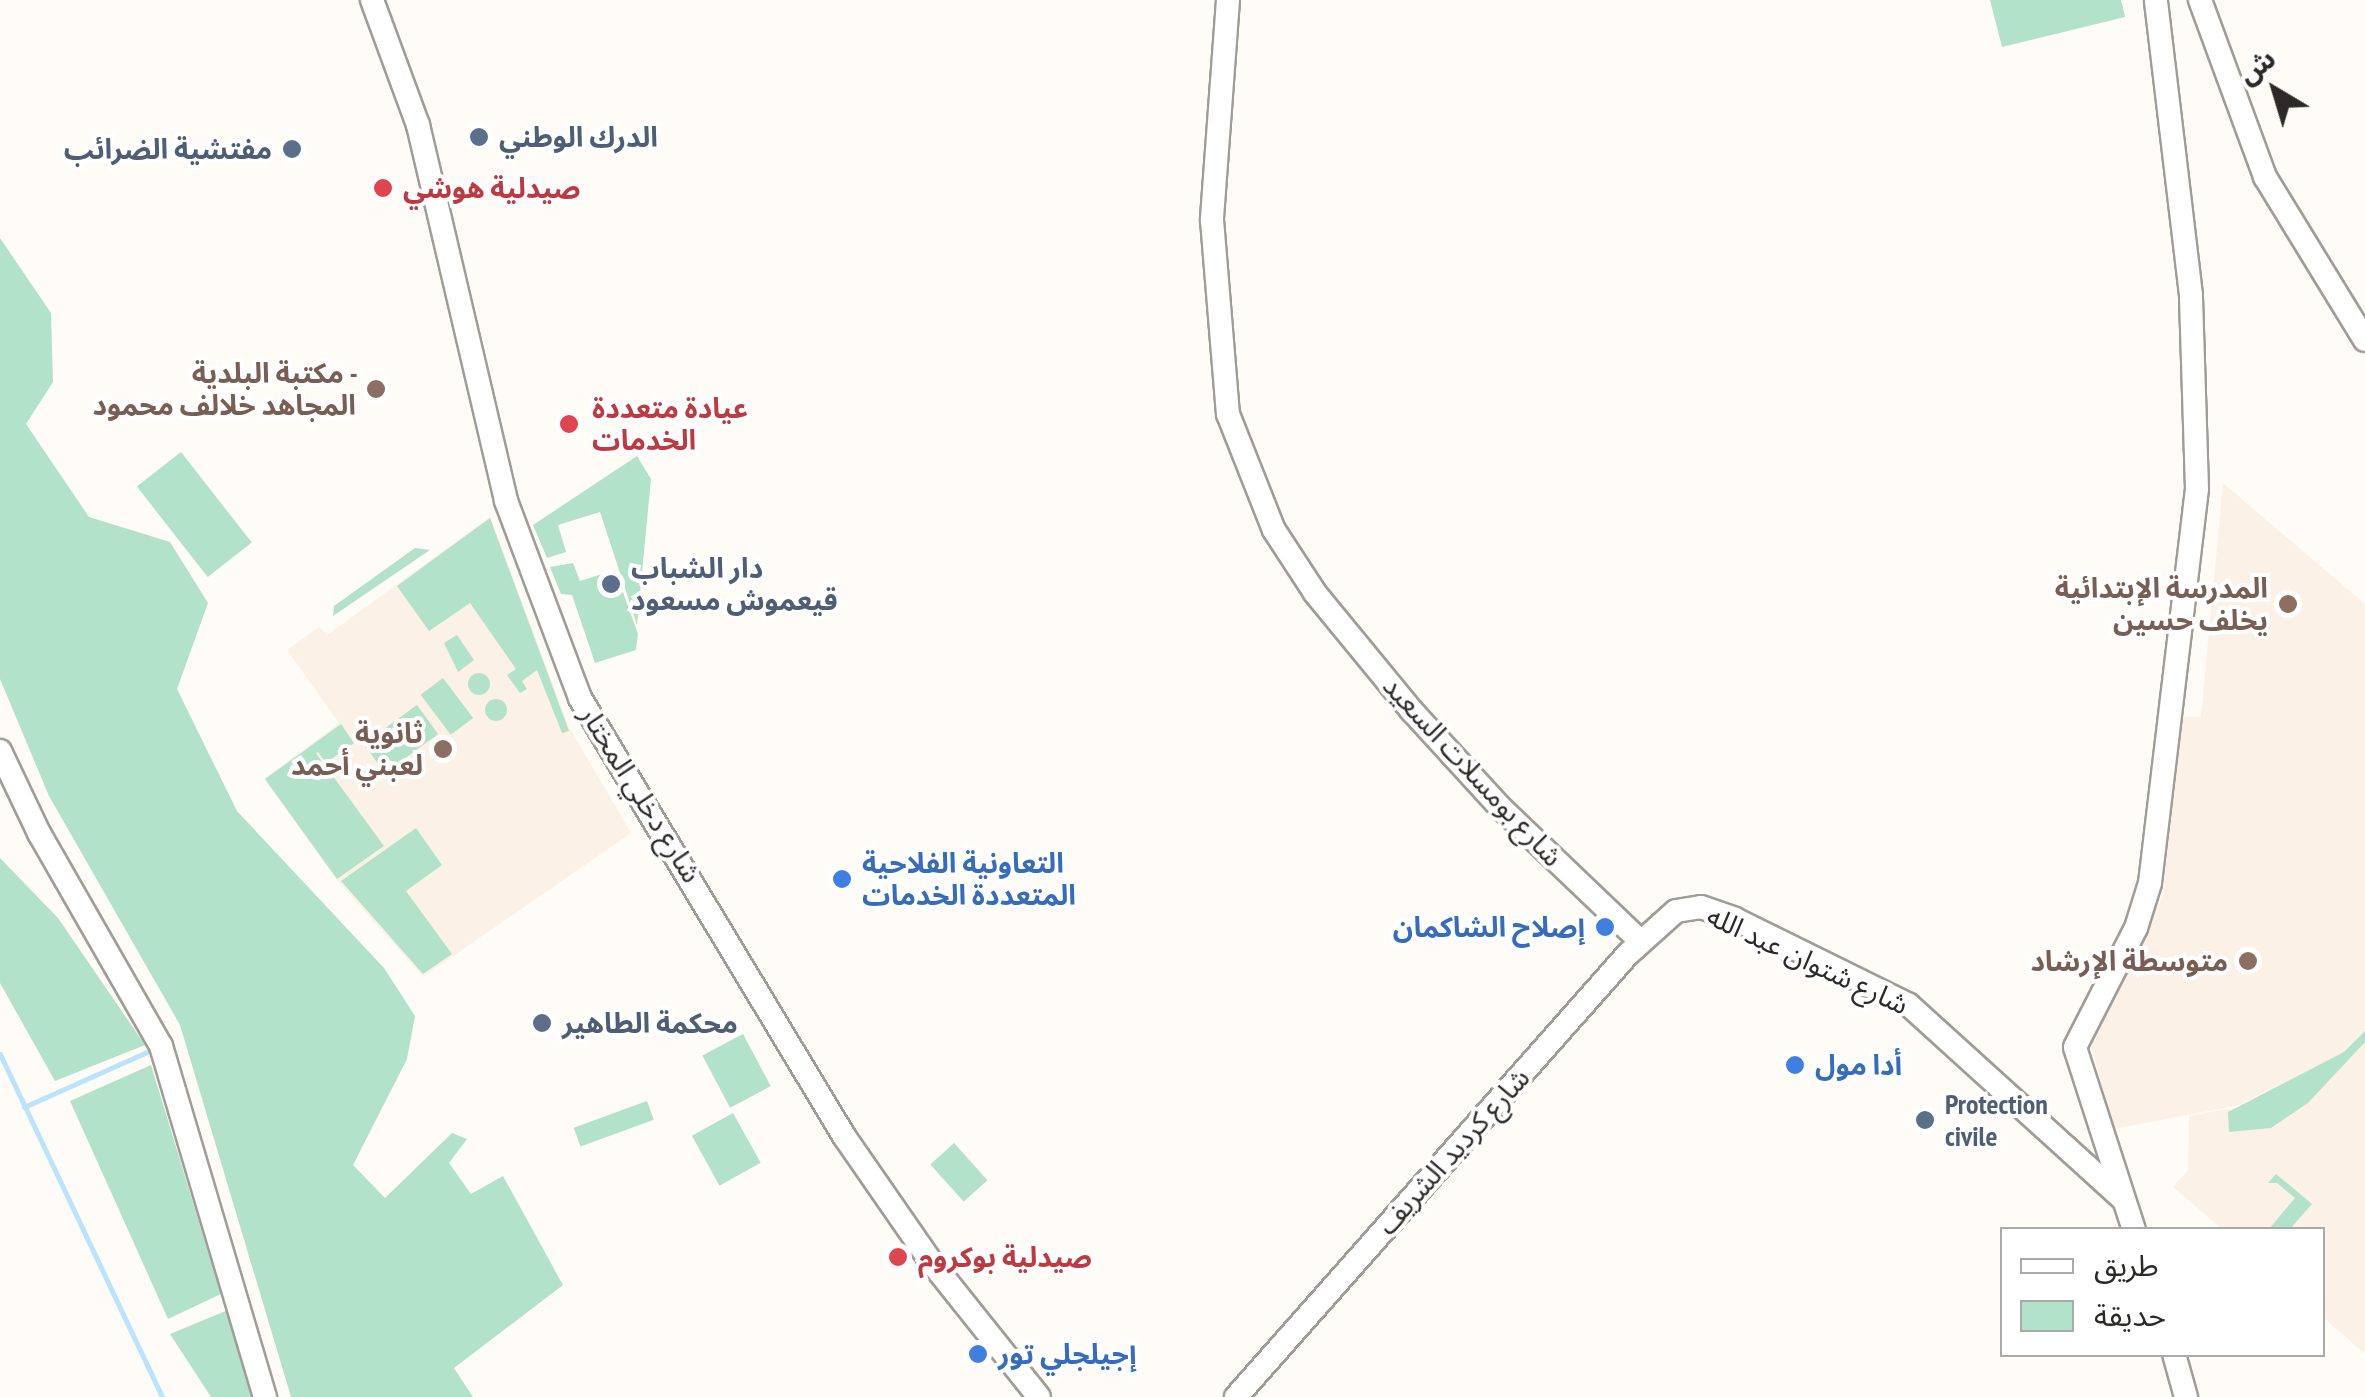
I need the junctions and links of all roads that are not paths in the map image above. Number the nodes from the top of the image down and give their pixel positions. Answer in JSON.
{"nodes":[{"id":1,"x":372,"y":0,"type":"edge"},
{"id":2,"x":1228,"y":0,"type":"edge"},
{"id":3,"x":2156,"y":0,"type":"edge"},
{"id":4,"x":2200,"y":0,"type":"edge"},
{"id":5,"x":2365,"y":340,"type":"edge"},
{"id":6,"x":0,"y":751,"type":"edge"},
{"id":7,"x":1676,"y":911,"type":"joint"},
{"id":8,"x":1640,"y":941,"type":"junction"},
{"id":9,"x":2123,"y":1199,"type":"junction"},
{"id":10,"x":2133,"y":1227,"type":"edge"},
{"id":11,"x":2175,"y":1357,"type":"edge"},
{"id":12,"x":265,"y":1397,"type":"edge"},
{"id":13,"x":1039,"y":1397,"type":"edge"},
{"id":14,"x":1236,"y":1397,"type":"edge"},
{"id":15,"x":2186,"y":1397,"type":"edge"}],
"edges":[{"from":1,"to":13,"type":"street","name":"شارع دخلي المختار"},
{"from":2,"to":8,"type":"street","name":"شارع بومسلات السعيد"},
{"from":3,"to":9,"type":"street"},
{"from":4,"to":5,"type":"street"},
{"from":6,"to":12,"type":"street"},
{"from":7,"to":8,"type":"street","name":"شارع كرديد الشريف"},
{"from":7,"to":9,"type":"street","name":"شارع شتوان عبد الله"},
{"from":8,"to":14,"type":"street","name":"شارع كرديد الشريف"},
{"from":9,"to":10,"type":"street"},
{"from":11,"to":15,"type":"street"}]}
